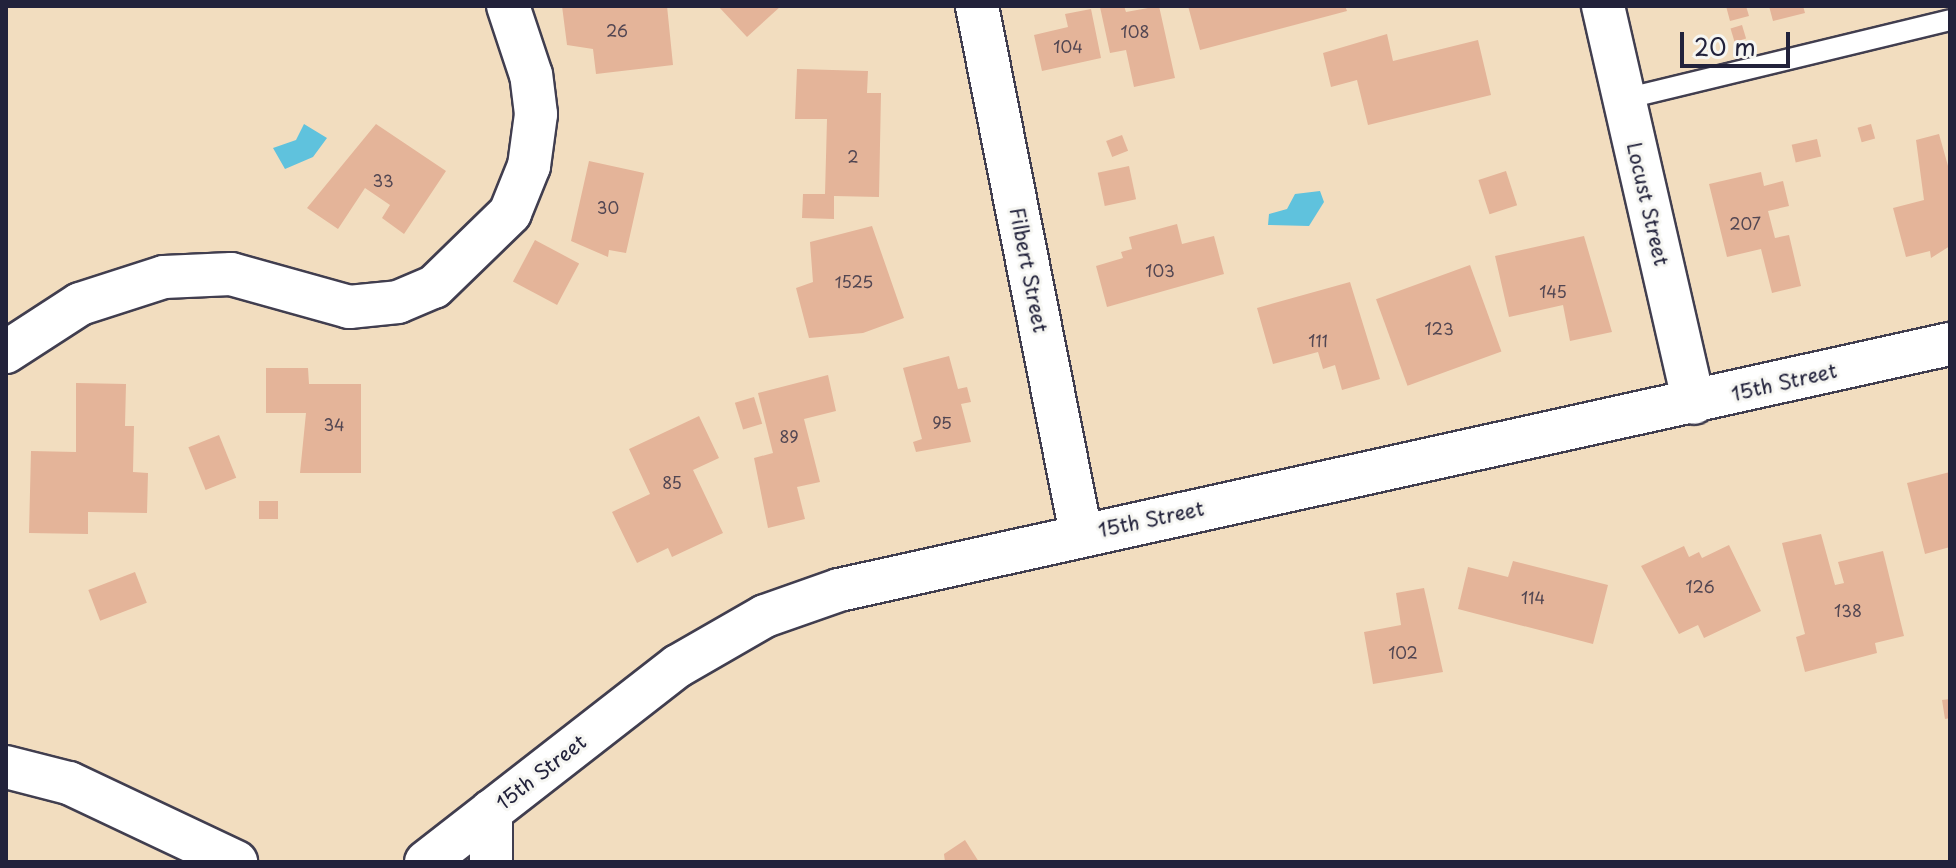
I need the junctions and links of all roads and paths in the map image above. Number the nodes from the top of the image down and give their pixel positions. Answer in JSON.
{"nodes":[{"id":1,"x":508,"y":6,"type":"edge"},
{"id":2,"x":977,"y":6,"type":"edge"},
{"id":3,"x":1603,"y":6,"type":"edge"},
{"id":4,"x":1950,"y":20,"type":"edge"},
{"id":5,"x":1624,"y":99,"type":"junction"},
{"id":6,"x":1950,"y":344,"type":"edge"},
{"id":7,"x":6,"y":352,"type":"edge"},
{"id":8,"x":1694,"y":403,"type":"junction"},
{"id":9,"x":1081,"y":534,"type":"junction"},
{"id":10,"x":6,"y":767,"type":"edge"},
{"id":11,"x":491,"y":811,"type":"junction"},
{"id":12,"x":236,"y":862,"type":"edge"},
{"id":13,"x":426,"y":862,"type":"edge"},
{"id":14,"x":491,"y":862,"type":"edge"}],
"edges":[{"from":1,"to":7,"type":"street"},
{"from":2,"to":9,"type":"street","name":"Filbert Street"},
{"from":3,"to":5,"type":"street","name":"Locust Street"},
{"from":4,"to":5,"type":"lane"},
{"from":5,"to":8,"type":"street","name":"Locust Street"},
{"from":6,"to":8,"type":"street","name":"15th Street"},
{"from":8,"to":9,"type":"street","name":"15th Street"},
{"from":9,"to":11,"type":"street","name":"15th Street"},
{"from":10,"to":12,"type":"street"},
{"from":11,"to":13,"type":"street","name":"15th Street"},
{"from":11,"to":14,"type":"street"}]}
